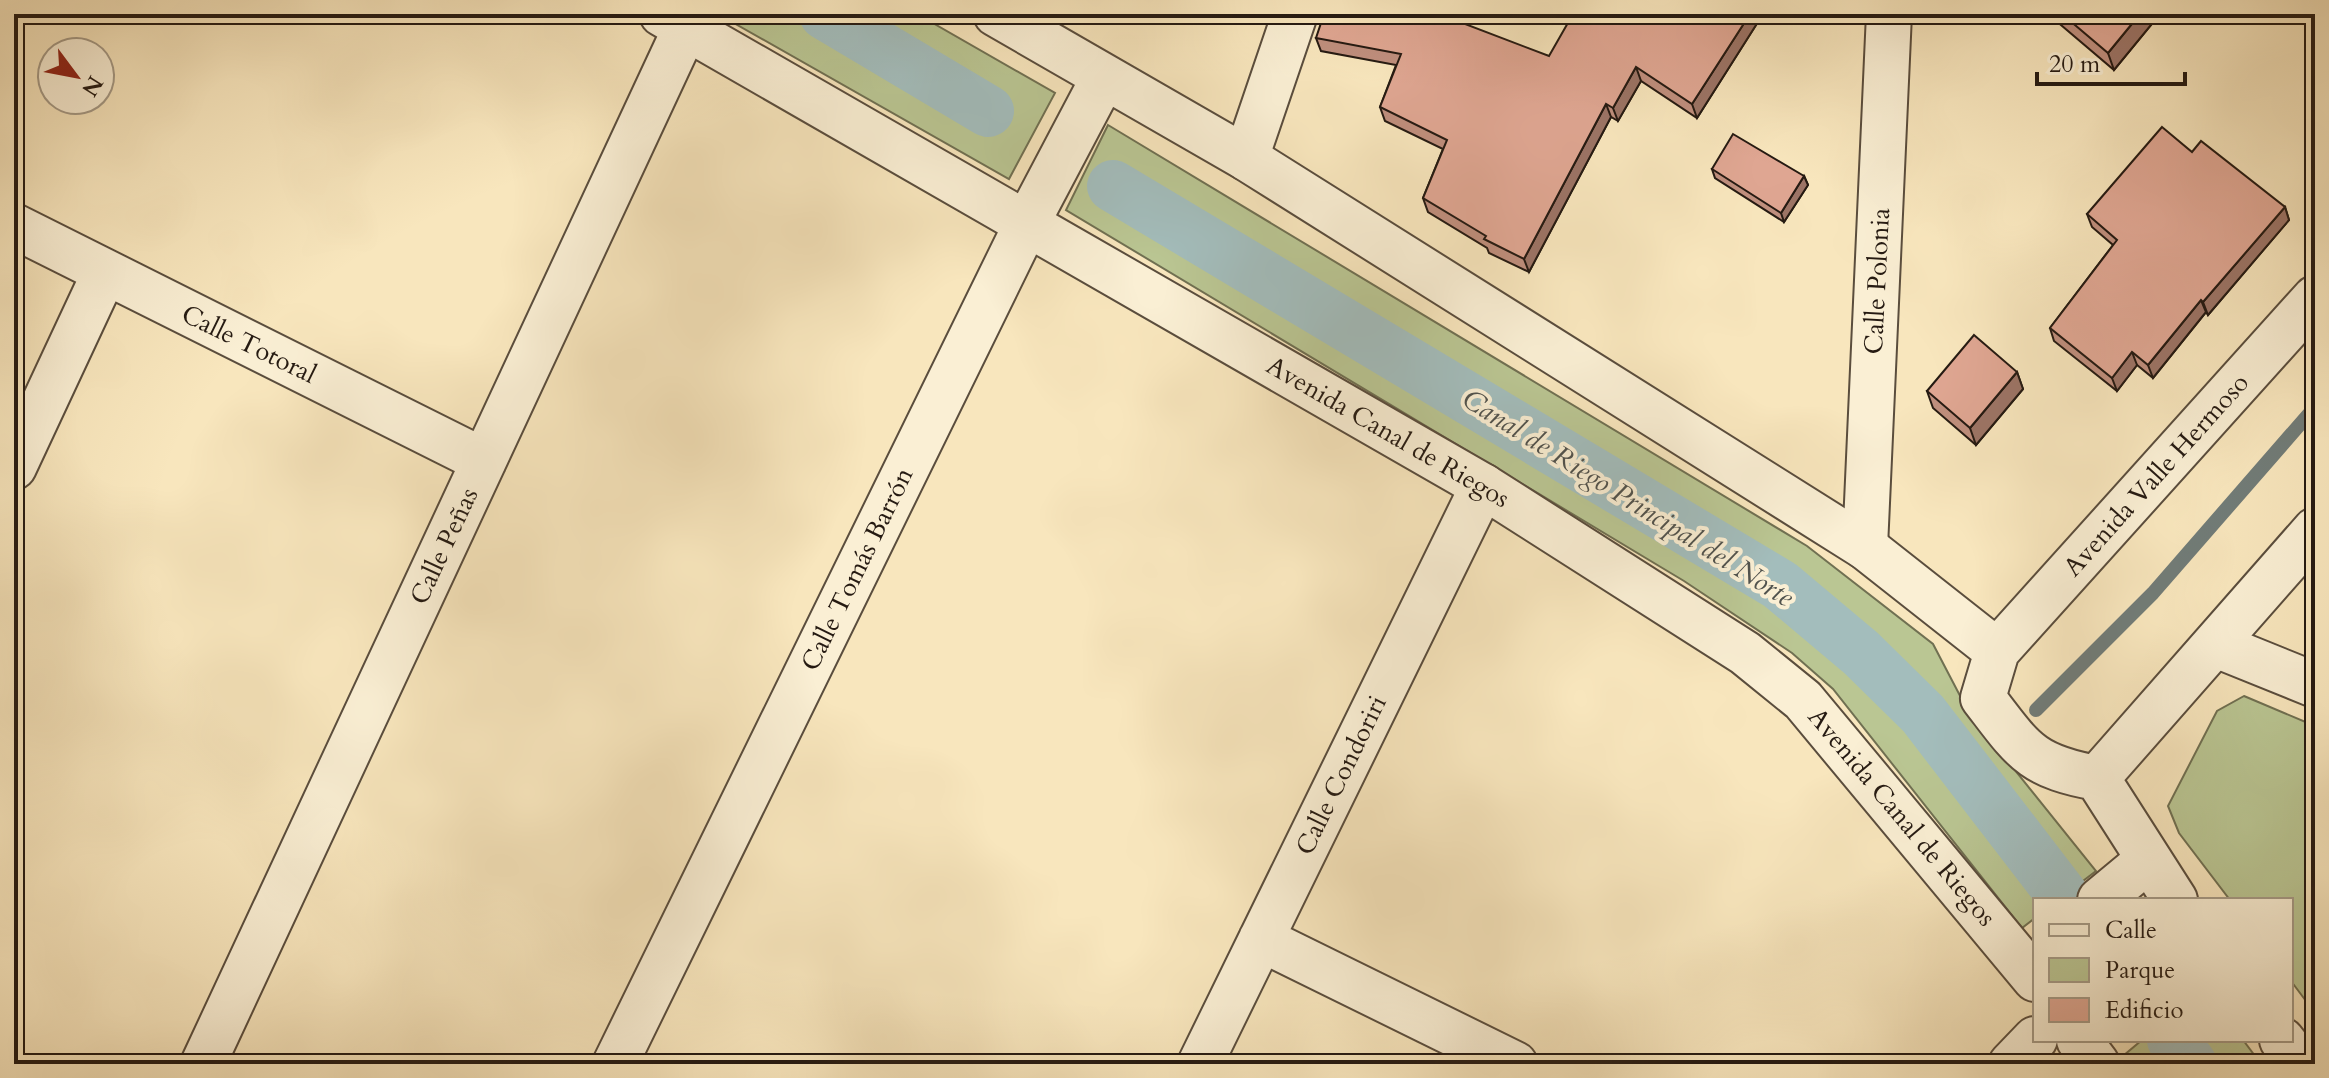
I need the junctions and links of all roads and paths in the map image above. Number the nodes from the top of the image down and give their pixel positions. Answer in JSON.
{"nodes":[{"id":1,"x":996,"y":14,"type":"edge"},
{"id":2,"x":1295,"y":14,"type":"edge"},
{"id":3,"x":1889,"y":14,"type":"edge"},
{"id":4,"x":674,"y":21,"type":"edge"},
{"id":5,"x":1104,"y":77,"type":"junction"},
{"id":6,"x":1246,"y":158,"type":"junction"},
{"id":7,"x":1027,"y":223,"type":"junction"},
{"id":8,"x":14,"y":226,"type":"edge"},
{"id":9,"x":105,"y":272,"type":"junction"},
{"id":10,"x":2315,"y":298,"type":"edge"},
{"id":11,"x":484,"y":461,"type":"junction"},
{"id":12,"x":14,"y":467,"type":"edge"},
{"id":13,"x":1483,"y":486,"type":"junction"},
{"id":14,"x":2315,"y":530,"type":"edge"},
{"id":15,"x":1865,"y":547,"type":"junction"},
{"id":16,"x":2216,"y":645,"type":"junction"},
{"id":17,"x":1997,"y":651,"type":"junction"},
{"id":18,"x":2315,"y":685,"type":"edge"},
{"id":19,"x":2097,"y":778,"type":"junction"},
{"id":20,"x":2147,"y":861,"type":"junction"},
{"id":21,"x":2102,"y":898,"type":"edge"},
{"id":22,"x":2174,"y":898,"type":"edge"},
{"id":23,"x":1261,"y":939,"type":"junction"},
{"id":24,"x":2031,"y":964,"type":"edge"},
{"id":25,"x":2033,"y":1041,"type":"edge"},
{"id":26,"x":2284,"y":1042,"type":"edge"},
{"id":27,"x":203,"y":1064,"type":"edge"},
{"id":28,"x":615,"y":1064,"type":"edge"},
{"id":29,"x":1200,"y":1064,"type":"edge"},
{"id":30,"x":1515,"y":1064,"type":"edge"},
{"id":31,"x":2011,"y":1064,"type":"edge"},
{"id":32,"x":2301,"y":1064,"type":"edge"}],
"edges":[{"from":1,"to":5,"type":"street"},
{"from":2,"to":6,"type":"street"},
{"from":3,"to":15,"type":"street","name":"Calle Polonia"},
{"from":4,"to":7,"type":"street","name":"Avenida Canal de Riegos"},
{"from":4,"to":11,"type":"street","name":"Calle Peñas"},
{"from":5,"to":6,"type":"street"},
{"from":5,"to":7,"type":"street","name":"Calle Tomás Barrón"},
{"from":6,"to":15,"type":"street"},
{"from":7,"to":13,"type":"street","name":"Avenida Canal de Riegos"},
{"from":7,"to":28,"type":"street","name":"Calle Tomás Barrón"},
{"from":8,"to":9,"type":"street","name":"Calle Totoral"},
{"from":9,"to":11,"type":"street","name":"Calle Totoral"},
{"from":9,"to":12,"type":"street"},
{"from":10,"to":17,"type":"street","name":"Avenida Valle Hermoso"},
{"from":11,"to":27,"type":"street","name":"Calle Peñas"},
{"from":13,"to":23,"type":"street","name":"Calle Condoriri"},
{"from":13,"to":24,"type":"street","name":"Avenida Canal de Riegos"},
{"from":14,"to":16,"type":"street"},
{"from":15,"to":17,"type":"street"},
{"from":16,"to":18,"type":"street"},
{"from":16,"to":19,"type":"street"},
{"from":17,"to":19,"type":"street"},
{"from":19,"to":20,"type":"street"},
{"from":20,"to":21,"type":"street"},
{"from":20,"to":22,"type":"street"},
{"from":23,"to":29,"type":"street","name":"Calle Condoriri"},
{"from":23,"to":30,"type":"street"},
{"from":25,"to":31,"type":"street"},
{"from":26,"to":32,"type":"street"}]}
